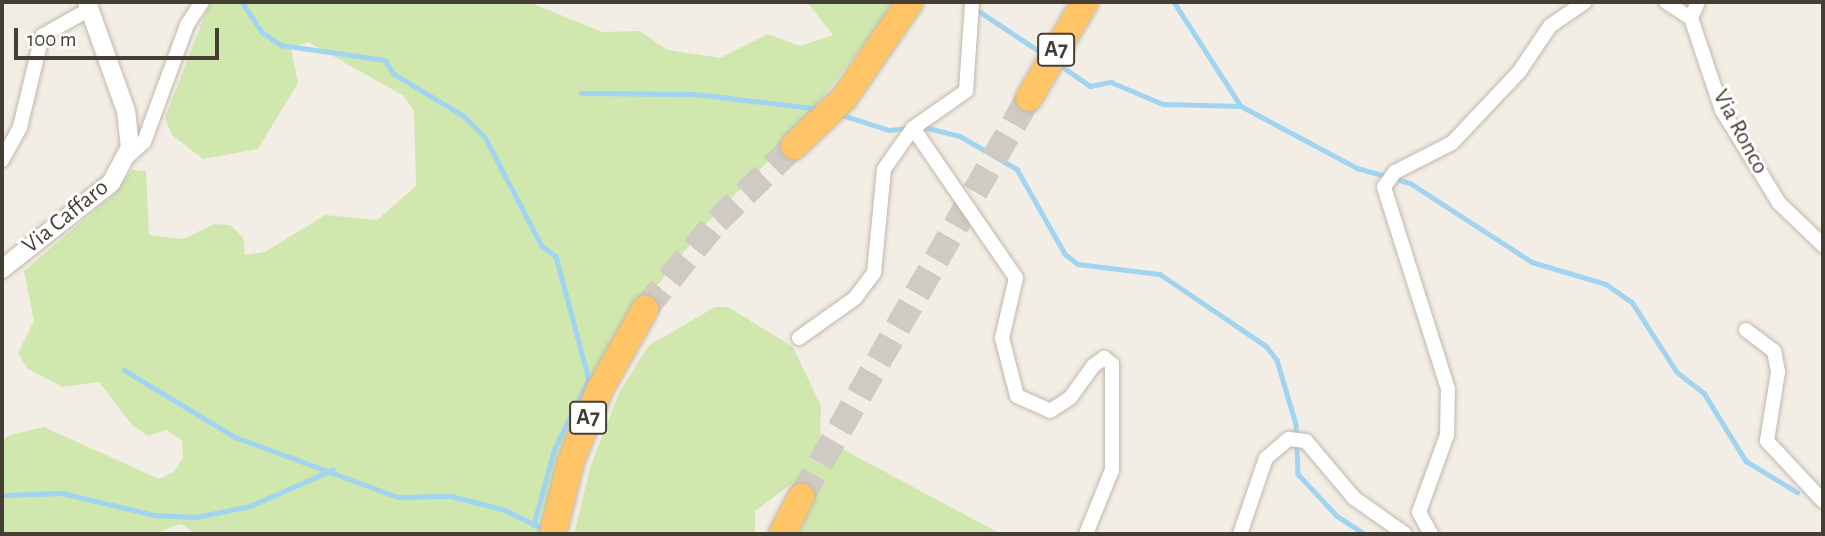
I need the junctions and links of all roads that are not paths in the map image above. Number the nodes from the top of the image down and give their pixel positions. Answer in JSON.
{"nodes":[{"id":1,"x":202,"y":2,"type":"edge"},
{"id":2,"x":910,"y":2,"type":"edge"},
{"id":3,"x":972,"y":2,"type":"edge"},
{"id":4,"x":1085,"y":2,"type":"edge"},
{"id":5,"x":1585,"y":2,"type":"edge"},
{"id":6,"x":1666,"y":2,"type":"edge"},
{"id":7,"x":1698,"y":2,"type":"edge"},
{"id":8,"x":87,"y":6,"type":"edge"},
{"id":9,"x":1691,"y":18,"type":"junction"},
{"id":10,"x":1029,"y":98,"type":"tunnel mouth"},
{"id":11,"x":913,"y":128,"type":"junction"},
{"id":12,"x":794,"y":146,"type":"tunnel mouth"},
{"id":13,"x":126,"y":158,"type":"junction"},
{"id":14,"x":2,"y":160,"type":"edge"},
{"id":15,"x":1823,"y":245,"type":"edge"},
{"id":16,"x":2,"y":269,"type":"edge"},
{"id":17,"x":645,"y":309,"type":"tunnel mouth"},
{"id":18,"x":1746,"y":330,"type":"dead end"},
{"id":19,"x":799,"y":338,"type":"dead end"},
{"id":20,"x":801,"y":497,"type":"tunnel mouth"},
{"id":21,"x":1823,"y":501,"type":"edge"},
{"id":22,"x":553,"y":534,"type":"edge"},
{"id":23,"x":782,"y":534,"type":"edge"},
{"id":24,"x":1086,"y":534,"type":"edge"},
{"id":25,"x":1240,"y":534,"type":"edge"},
{"id":26,"x":1405,"y":534,"type":"edge"},
{"id":27,"x":1431,"y":534,"type":"edge"}],
"edges":[{"from":1,"to":13,"type":"street"},
{"from":2,"to":12,"type":"highway"},
{"from":3,"to":11,"type":"street"},
{"from":4,"to":10,"type":"highway","number":"A7"},
{"from":5,"to":27,"type":"street"},
{"from":6,"to":9,"type":"street"},
{"from":7,"to":9,"type":"street"},
{"from":8,"to":13,"type":"street","name":"Via Caffaro"},
{"from":8,"to":14,"type":"street"},
{"from":9,"to":15,"type":"street","name":"Via Ronco"},
{"from":11,"to":19,"type":"street"},
{"from":11,"to":24,"type":"street"},
{"from":13,"to":16,"type":"street","name":"Via Caffaro"},
{"from":17,"to":22,"type":"highway","number":"A7"},
{"from":18,"to":21,"type":"street"},
{"from":20,"to":23,"type":"highway"},
{"from":25,"to":26,"type":"street"}]}
